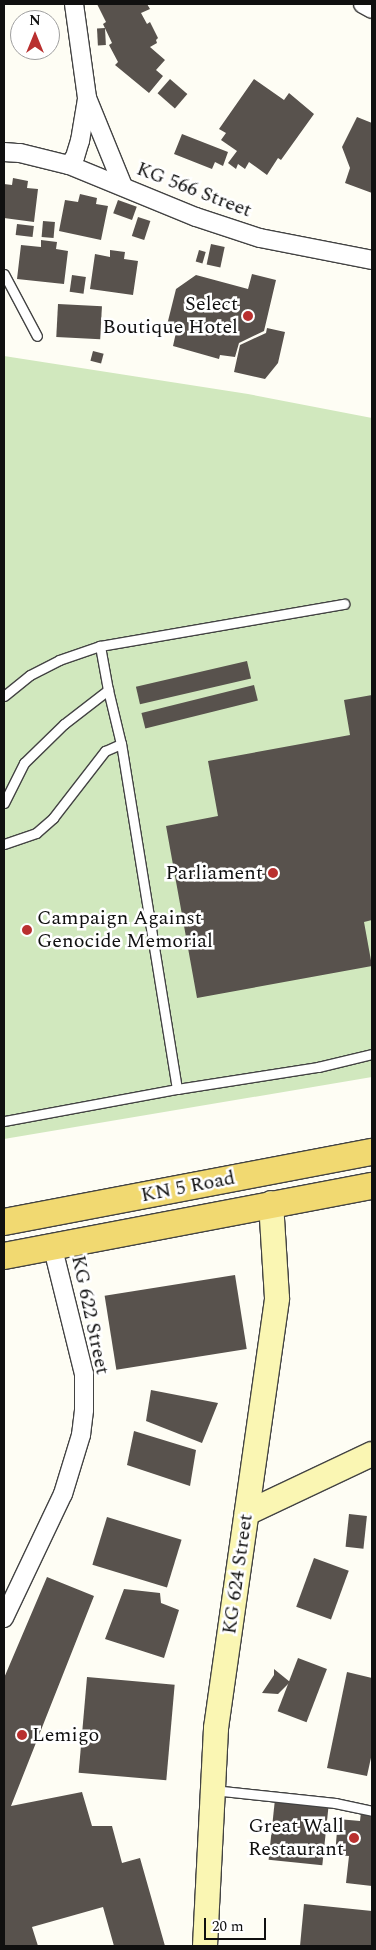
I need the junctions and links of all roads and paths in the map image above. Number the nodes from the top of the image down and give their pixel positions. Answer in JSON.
{"nodes":[{"id":1,"x":74,"y":4,"type":"edge"},
{"id":2,"x":363,"y":4,"type":"edge"},
{"id":3,"x":372,"y":9,"type":"edge"},
{"id":4,"x":87,"y":98,"type":"junction"},
{"id":5,"x":4,"y":152,"type":"edge"},
{"id":6,"x":69,"y":165,"type":"junction"},
{"id":7,"x":123,"y":186,"type":"junction"},
{"id":8,"x":372,"y":260,"type":"edge"},
{"id":9,"x":4,"y":274,"type":"edge"},
{"id":10,"x":37,"y":336,"type":"dead end"},
{"id":11,"x":344,"y":604,"type":"dead end"},
{"id":12,"x":100,"y":646,"type":"junction"},
{"id":13,"x":108,"y":690,"type":"junction"},
{"id":14,"x":4,"y":696,"type":"edge"},
{"id":15,"x":121,"y":744,"type":"junction"},
{"id":16,"x":4,"y":803,"type":"edge"},
{"id":17,"x":4,"y":844,"type":"edge"},
{"id":18,"x":372,"y":1054,"type":"edge"},
{"id":19,"x":177,"y":1089,"type":"junction"},
{"id":20,"x":4,"y":1121,"type":"edge"},
{"id":21,"x":372,"y":1152,"type":"edge"},
{"id":22,"x":372,"y":1186,"type":"edge"},
{"id":23,"x":271,"y":1204,"type":"junction"},
{"id":24,"x":4,"y":1222,"type":"edge"},
{"id":25,"x":52,"y":1245,"type":"junction"},
{"id":26,"x":4,"y":1256,"type":"edge"},
{"id":27,"x":372,"y":1454,"type":"edge"},
{"id":28,"x":247,"y":1514,"type":"junction"},
{"id":29,"x":4,"y":1618,"type":"edge"},
{"id":30,"x":213,"y":1790,"type":"junction"},
{"id":31,"x":372,"y":1811,"type":"edge"},
{"id":32,"x":205,"y":1946,"type":"edge"}],
"edges":[{"from":1,"to":4,"type":"street"},
{"from":2,"to":3,"type":"street"},
{"from":4,"to":6,"type":"street"},
{"from":4,"to":7,"type":"street"},
{"from":5,"to":6,"type":"street","name":"KG 566 Street"},
{"from":6,"to":7,"type":"street","name":"KG 566 Street"},
{"from":7,"to":8,"type":"street","name":"KG 566 Street"},
{"from":9,"to":10,"type":"lane"},
{"from":11,"to":12,"type":"lane"},
{"from":12,"to":13,"type":"lane"},
{"from":12,"to":14,"type":"lane"},
{"from":13,"to":15,"type":"lane"},
{"from":13,"to":16,"type":"lane"},
{"from":15,"to":17,"type":"lane"},
{"from":15,"to":19,"type":"lane"},
{"from":18,"to":19,"type":"lane"},
{"from":19,"to":20,"type":"lane"},
{"from":21,"to":24,"type":"main road","name":"KN 5 Road"},
{"from":22,"to":23,"type":"main road","name":"KN 5 Road"},
{"from":23,"to":25,"type":"main road","name":"KN 5 Road"},
{"from":23,"to":28,"type":"main road","name":"KG 624 Street"},
{"from":25,"to":26,"type":"main road","name":"KN 5 Road"},
{"from":25,"to":29,"type":"street","name":"KG 622 Street"},
{"from":27,"to":28,"type":"main road"},
{"from":28,"to":30,"type":"main road","name":"KG 624 Street"},
{"from":30,"to":31,"type":"lane"},
{"from":30,"to":32,"type":"main road","name":"KG 624 Street"}]}
